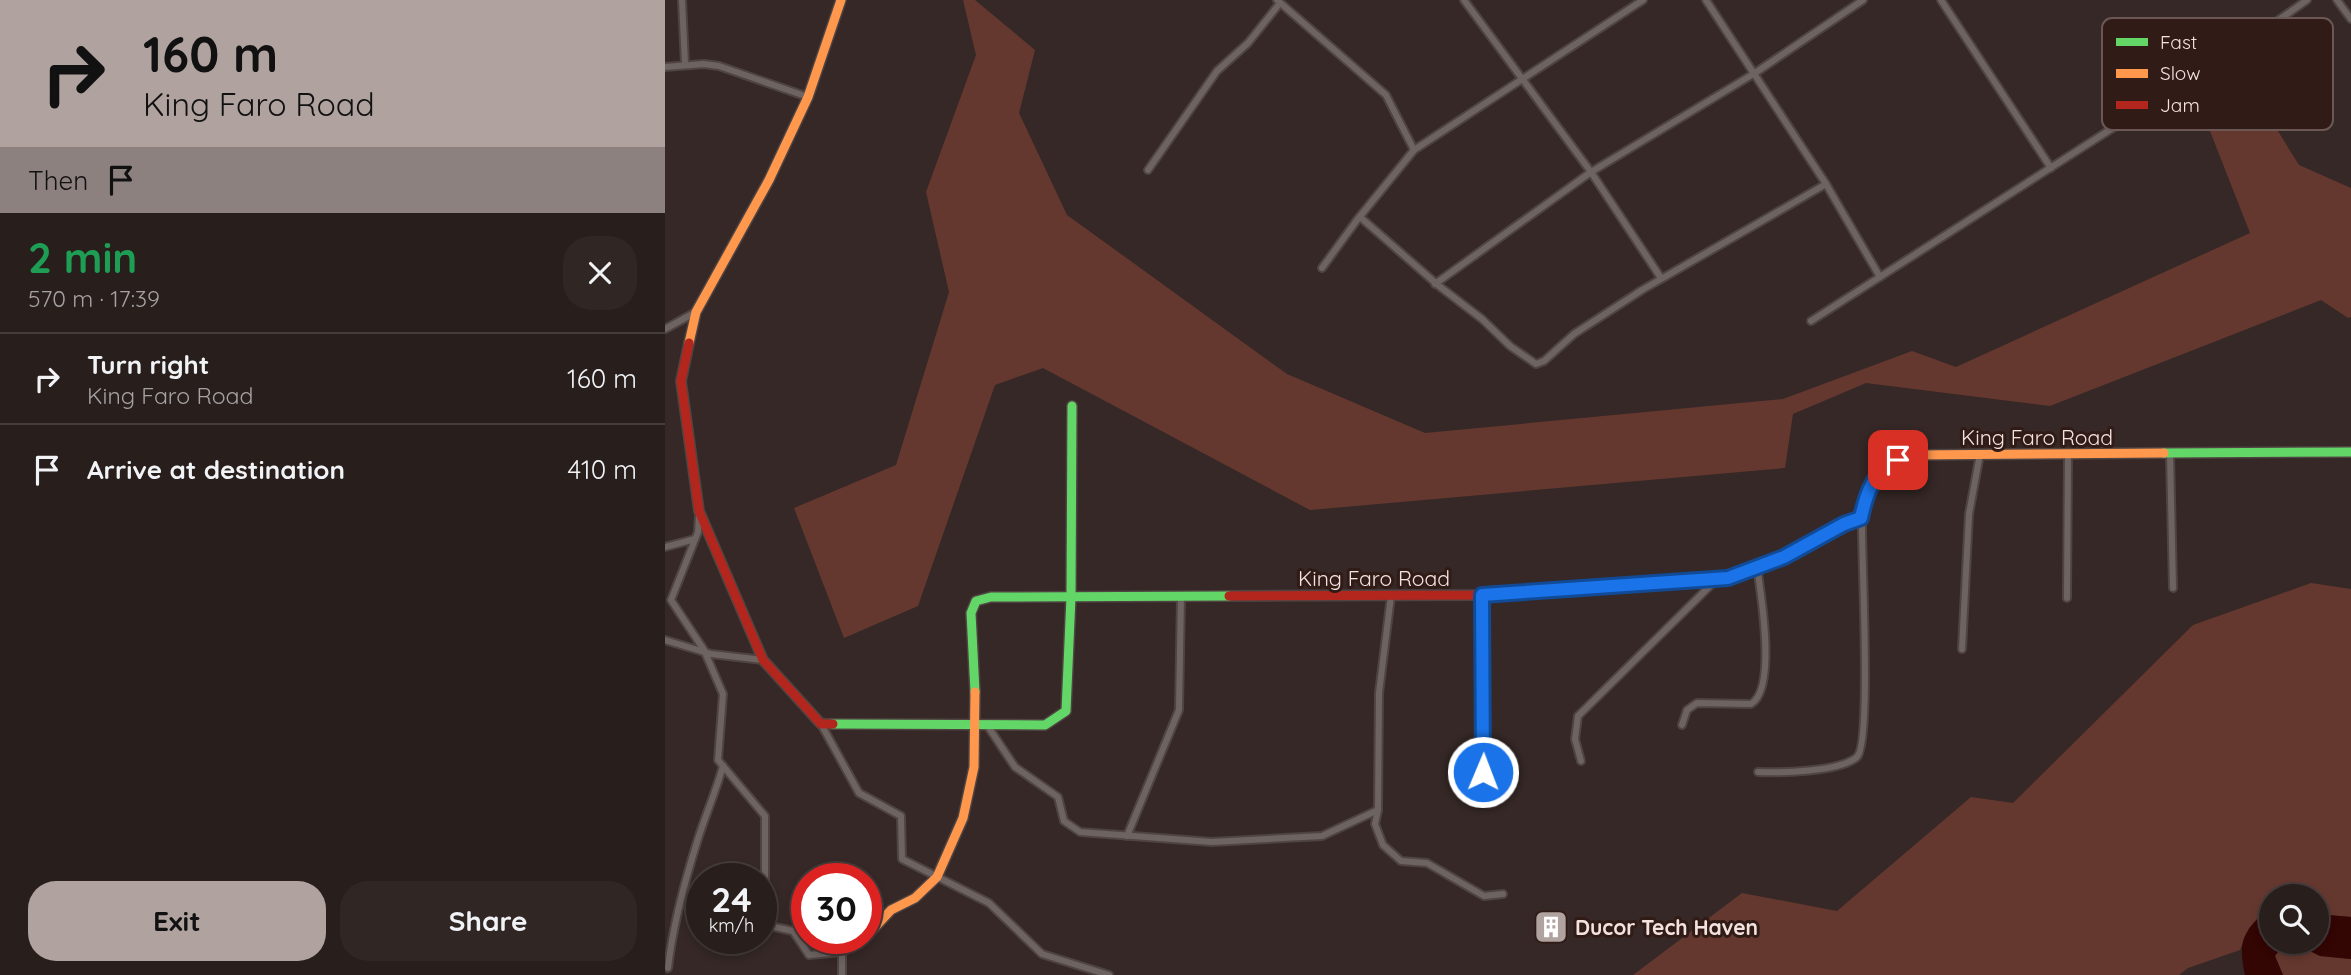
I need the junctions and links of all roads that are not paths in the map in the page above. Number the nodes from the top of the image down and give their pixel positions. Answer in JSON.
{"nodes":[{"id":1,"x":682,"y":0,"type":"edge"},
{"id":2,"x":841,"y":0,"type":"edge"},
{"id":3,"x":1464,"y":0,"type":"edge"},
{"id":4,"x":1643,"y":0,"type":"edge"},
{"id":5,"x":1706,"y":0,"type":"edge"},
{"id":6,"x":1863,"y":0,"type":"edge"},
{"id":7,"x":1941,"y":0,"type":"edge"},
{"id":8,"x":2307,"y":0,"type":"edge"},
{"id":9,"x":2337,"y":0,"type":"edge"},
{"id":10,"x":1279,"y":2,"type":"edge"},
{"id":11,"x":2282,"y":18,"type":"edge"},
{"id":12,"x":2351,"y":19,"type":"edge"},
{"id":13,"x":685,"y":64,"type":"junction"},
{"id":14,"x":665,"y":67,"type":"edge"},
{"id":15,"x":1755,"y":73,"type":"junction"},
{"id":16,"x":1522,"y":80,"type":"junction"},
{"id":17,"x":808,"y":97,"type":"junction"},
{"id":18,"x":2109,"y":130,"type":"edge"},
{"id":19,"x":1414,"y":150,"type":"junction"},
{"id":20,"x":2051,"y":167,"type":"junction"},
{"id":21,"x":1148,"y":170,"type":"dead end"},
{"id":22,"x":1591,"y":172,"type":"junction"},
{"id":23,"x":1826,"y":184,"type":"junction"},
{"id":24,"x":1360,"y":217,"type":"junction"},
{"id":25,"x":1322,"y":268,"type":"dead end"},
{"id":26,"x":1880,"y":277,"type":"junction"},
{"id":27,"x":1661,"y":278,"type":"junction"},
{"id":28,"x":1435,"y":284,"type":"junction"},
{"id":29,"x":696,"y":312,"type":"junction"},
{"id":30,"x":1811,"y":321,"type":"dead end"},
{"id":31,"x":665,"y":329,"type":"edge"},
{"id":32,"x":1072,"y":406,"type":"dead end"},
{"id":33,"x":2351,"y":452,"type":"edge"},
{"id":34,"x":1980,"y":454,"type":"junction"},
{"id":35,"x":2169,"y":454,"type":"junction"},
{"id":36,"x":2068,"y":455,"type":"junction"},
{"id":37,"x":699,"y":511,"type":"junction"},
{"id":38,"x":1861,"y":518,"type":"junction"},
{"id":39,"x":695,"y":539,"type":"junction"},
{"id":40,"x":665,"y":547,"type":"edge"},
{"id":41,"x":1757,"y":567,"type":"junction"},
{"id":42,"x":1717,"y":579,"type":"junction"},
{"id":43,"x":2173,"y":588,"type":"dead end"},
{"id":44,"x":1482,"y":595,"type":"junction"},
{"id":45,"x":1181,"y":596,"type":"junction"},
{"id":46,"x":1391,"y":596,"type":"junction"},
{"id":47,"x":1071,"y":597,"type":"junction"},
{"id":48,"x":2067,"y":598,"type":"dead end"},
{"id":49,"x":665,"y":640,"type":"edge"},
{"id":50,"x":1962,"y":649,"type":"dead end"},
{"id":51,"x":704,"y":650,"type":"junction"},
{"id":52,"x":763,"y":660,"type":"junction"},
{"id":53,"x":821,"y":724,"type":"junction"},
{"id":54,"x":975,"y":724,"type":"junction"},
{"id":55,"x":986,"y":725,"type":"junction"},
{"id":56,"x":1682,"y":725,"type":"dead end"},
{"id":57,"x":1581,"y":761,"type":"dead end"},
{"id":58,"x":723,"y":766,"type":"junction"},
{"id":59,"x":1758,"y":772,"type":"dead end"},
{"id":60,"x":1483,"y":797,"type":"dead end"},
{"id":61,"x":1378,"y":810,"type":"junction"},
{"id":62,"x":1127,"y":836,"type":"junction"},
{"id":63,"x":765,"y":863,"type":"edge"},
{"id":64,"x":937,"y":877,"type":"junction"},
{"id":65,"x":1503,"y":894,"type":"dead end"},
{"id":66,"x":882,"y":920,"type":"edge"},
{"id":67,"x":842,"y":954,"type":"edge"},
{"id":68,"x":668,"y":968,"type":"dead end"},
{"id":69,"x":842,"y":975,"type":"edge"},
{"id":70,"x":1109,"y":975,"type":"edge"}],
"edges":[{"from":1,"to":13,"type":"street"},
{"from":2,"to":17,"type":"street"},
{"from":3,"to":16,"type":"street"},
{"from":4,"to":16,"type":"street"},
{"from":5,"to":15,"type":"street"},
{"from":6,"to":15,"type":"street"},
{"from":7,"to":20,"type":"street"},
{"from":8,"to":11,"type":"street"},
{"from":9,"to":12,"type":"street"},
{"from":10,"to":19,"type":"street"},
{"from":10,"to":21,"type":"street"},
{"from":13,"to":14,"type":"street"},
{"from":13,"to":17,"type":"street"},
{"from":15,"to":22,"type":"street"},
{"from":15,"to":23,"type":"street"},
{"from":16,"to":19,"type":"street"},
{"from":16,"to":22,"type":"street"},
{"from":17,"to":29,"type":"street"},
{"from":18,"to":20,"type":"street"},
{"from":19,"to":24,"type":"street"},
{"from":20,"to":26,"type":"street"},
{"from":22,"to":27,"type":"street"},
{"from":22,"to":28,"type":"street"},
{"from":23,"to":26,"type":"street"},
{"from":23,"to":27,"type":"street"},
{"from":24,"to":25,"type":"street"},
{"from":24,"to":28,"type":"street"},
{"from":26,"to":30,"type":"street"},
{"from":27,"to":28,"type":"street"},
{"from":29,"to":31,"type":"street"},
{"from":29,"to":37,"type":"street"},
{"from":32,"to":47,"type":"street"},
{"from":33,"to":35,"type":"street","name":"King Faro Road"},
{"from":34,"to":36,"type":"street","name":"King Faro Road"},
{"from":34,"to":38,"type":"street","name":"King Faro Road"},
{"from":34,"to":50,"type":"street"},
{"from":35,"to":36,"type":"street","name":"King Faro Road"},
{"from":35,"to":43,"type":"street"},
{"from":36,"to":48,"type":"street"},
{"from":37,"to":39,"type":"street"},
{"from":37,"to":52,"type":"street"},
{"from":38,"to":41,"type":"street","name":"King Faro Road"},
{"from":38,"to":59,"type":"street"},
{"from":39,"to":40,"type":"street"},
{"from":39,"to":51,"type":"street"},
{"from":41,"to":42,"type":"street","name":"King Faro Road"},
{"from":41,"to":56,"type":"street"},
{"from":42,"to":44,"type":"street","name":"King Faro Road"},
{"from":42,"to":57,"type":"street"},
{"from":44,"to":46,"type":"street","name":"King Faro Road"},
{"from":44,"to":60,"type":"street"},
{"from":45,"to":46,"type":"street","name":"King Faro Road"},
{"from":45,"to":47,"type":"street","name":"King Faro Road"},
{"from":45,"to":62,"type":"street"},
{"from":46,"to":61,"type":"street"},
{"from":47,"to":54,"type":"street","name":"King Faro Road"},
{"from":47,"to":55,"type":"street"},
{"from":49,"to":51,"type":"street"},
{"from":51,"to":52,"type":"street"},
{"from":51,"to":58,"type":"street"},
{"from":52,"to":53,"type":"street"},
{"from":53,"to":54,"type":"street"},
{"from":53,"to":64,"type":"street"},
{"from":54,"to":55,"type":"street"},
{"from":54,"to":64,"type":"street","name":"King Faro Road"},
{"from":55,"to":62,"type":"street"},
{"from":58,"to":63,"type":"street"},
{"from":58,"to":68,"type":"street"},
{"from":61,"to":62,"type":"street"},
{"from":61,"to":65,"type":"street"},
{"from":64,"to":66,"type":"street","name":"King Faro Road"},
{"from":64,"to":70,"type":"street"},
{"from":67,"to":69,"type":"street"}]}
